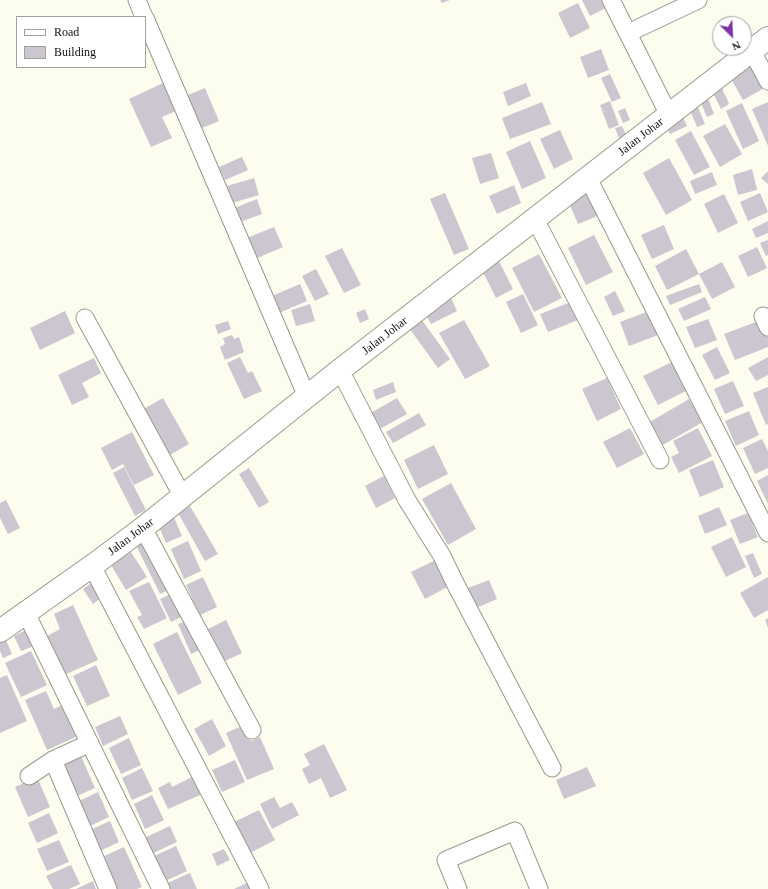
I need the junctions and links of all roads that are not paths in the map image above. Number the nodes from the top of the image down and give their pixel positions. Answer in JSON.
{"nodes":[{"id":1,"x":137,"y":0,"type":"edge"},
{"id":2,"x":611,"y":0,"type":"edge"},
{"id":3,"x":698,"y":0,"type":"edge"},
{"id":4,"x":144,"y":16,"type":"edge"},
{"id":5,"x":146,"y":20,"type":"edge"},
{"id":6,"x":628,"y":33,"type":"junction"},
{"id":7,"x":760,"y":44,"type":"edge"},
{"id":8,"x":768,"y":81,"type":"edge"},
{"id":9,"x":669,"y":115,"type":"junction"},
{"id":10,"x":588,"y":178,"type":"junction"},
{"id":11,"x":535,"y":219,"type":"junction"},
{"id":12,"x":85,"y":318,"type":"dead end"},
{"id":13,"x":340,"y":370,"type":"junction"},
{"id":14,"x":307,"y":396,"type":"junction"},
{"id":15,"x":660,"y":460,"type":"dead end"},
{"id":16,"x":183,"y":497,"type":"junction"},
{"id":17,"x":143,"y":528,"type":"junction"},
{"id":18,"x":768,"y":533,"type":"edge"},
{"id":19,"x":92,"y":566,"type":"junction"},
{"id":20,"x":26,"y":613,"type":"junction"},
{"id":21,"x":0,"y":631,"type":"edge"},
{"id":22,"x":252,"y":730,"type":"dead end"},
{"id":23,"x":90,"y":743,"type":"junction"},
{"id":24,"x":53,"y":760,"type":"junction"},
{"id":25,"x":552,"y":768,"type":"dead end"},
{"id":26,"x":29,"y":776,"type":"dead end"},
{"id":27,"x":108,"y":889,"type":"edge"},
{"id":28,"x":161,"y":889,"type":"edge"},
{"id":29,"x":260,"y":889,"type":"edge"},
{"id":30,"x":458,"y":889,"type":"edge"},
{"id":31,"x":539,"y":889,"type":"edge"}],
"edges":[{"from":1,"to":4,"type":"street"},
{"from":2,"to":6,"type":"street"},
{"from":3,"to":6,"type":"street"},
{"from":5,"to":14,"type":"street"},
{"from":6,"to":9,"type":"street"},
{"from":7,"to":8,"type":"street"},
{"from":7,"to":9,"type":"street","name":"Jalan Johar"},
{"from":9,"to":10,"type":"street","name":"Jalan Johar"},
{"from":10,"to":11,"type":"street","name":"Jalan Johar"},
{"from":10,"to":18,"type":"street"},
{"from":11,"to":13,"type":"street","name":"Jalan Johar"},
{"from":11,"to":15,"type":"street"},
{"from":12,"to":16,"type":"street"},
{"from":13,"to":14,"type":"street","name":"Jalan Johar"},
{"from":13,"to":25,"type":"street"},
{"from":14,"to":16,"type":"street","name":"Jalan Johar"},
{"from":16,"to":17,"type":"street","name":"Jalan Johar"},
{"from":17,"to":19,"type":"street","name":"Jalan Johar"},
{"from":17,"to":22,"type":"street"},
{"from":19,"to":20,"type":"street","name":"Jalan Johar"},
{"from":19,"to":29,"type":"street"},
{"from":20,"to":21,"type":"street","name":"Jalan Johar"},
{"from":20,"to":23,"type":"street"},
{"from":23,"to":24,"type":"street"},
{"from":23,"to":28,"type":"street"},
{"from":24,"to":26,"type":"street"},
{"from":24,"to":27,"type":"street"},
{"from":30,"to":31,"type":"street"}]}
